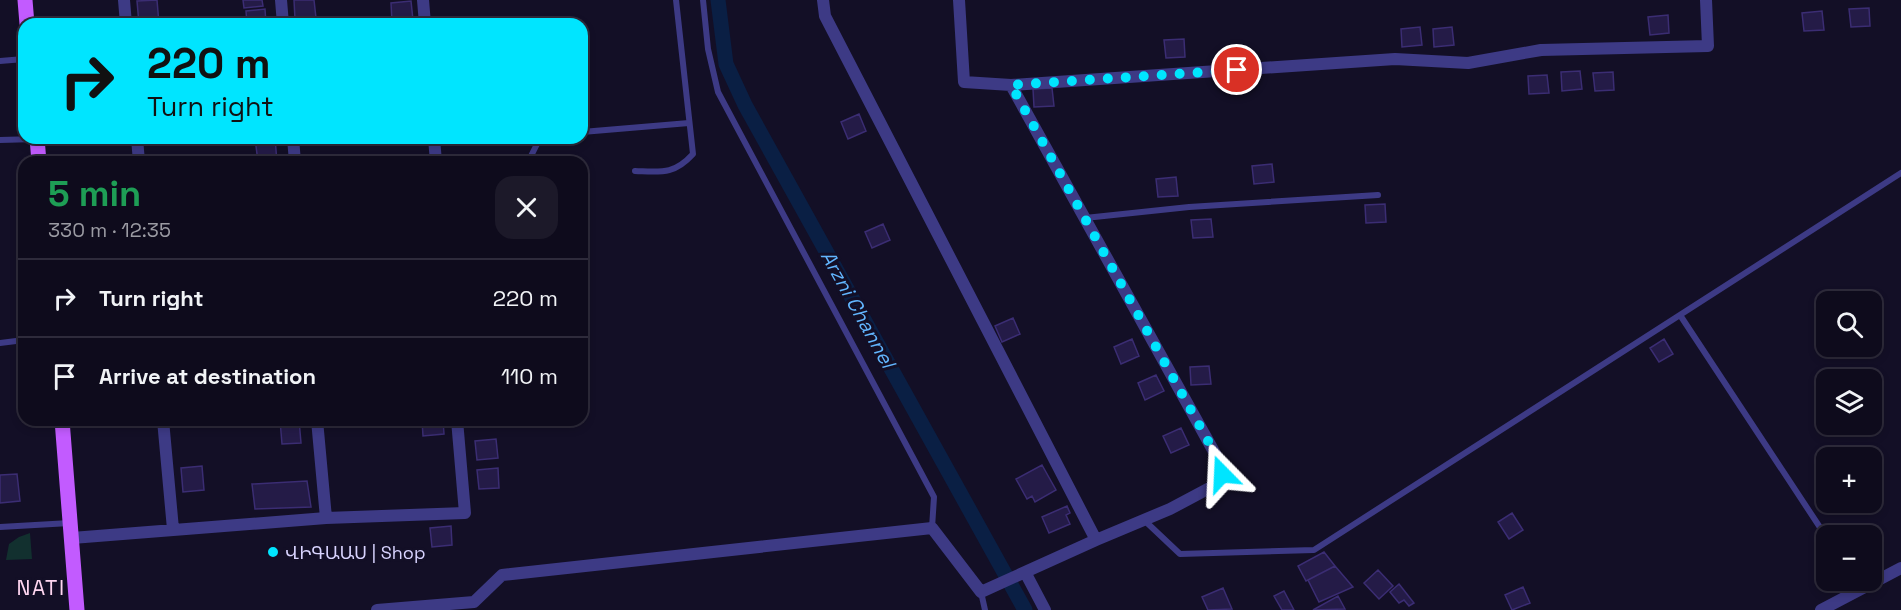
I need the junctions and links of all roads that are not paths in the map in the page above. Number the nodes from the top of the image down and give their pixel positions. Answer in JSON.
{"nodes":[{"id":1,"x":25,"y":0,"type":"edge"},
{"id":2,"x":124,"y":0,"type":"edge"},
{"id":3,"x":281,"y":0,"type":"edge"},
{"id":4,"x":423,"y":0,"type":"edge"},
{"id":5,"x":676,"y":0,"type":"edge"},
{"id":6,"x":704,"y":0,"type":"edge"},
{"id":7,"x":823,"y":0,"type":"edge"},
{"id":8,"x":960,"y":0,"type":"edge"},
{"id":9,"x":1706,"y":0,"type":"edge"},
{"id":10,"x":26,"y":18,"type":"edge"},
{"id":11,"x":126,"y":18,"type":"edge"},
{"id":12,"x":282,"y":18,"type":"edge"},
{"id":13,"x":424,"y":18,"type":"edge"},
{"id":14,"x":18,"y":60,"type":"edge"},
{"id":15,"x":0,"y":62,"type":"edge"},
{"id":16,"x":1011,"y":85,"type":"junction"},
{"id":17,"x":689,"y":123,"type":"junction"},
{"id":18,"x":588,"y":131,"type":"edge"},
{"id":19,"x":0,"y":140,"type":"edge"},
{"id":20,"x":18,"y":140,"type":"edge"},
{"id":21,"x":635,"y":171,"type":"dead end"},
{"id":22,"x":1901,"y":173,"type":"edge"},
{"id":23,"x":1378,"y":195,"type":"dead end"},
{"id":24,"x":1084,"y":218,"type":"junction"},
{"id":25,"x":1680,"y":315,"type":"junction"},
{"id":26,"x":18,"y":341,"type":"edge"},
{"id":27,"x":0,"y":343,"type":"edge"},
{"id":28,"x":62,"y":426,"type":"edge"},
{"id":29,"x":164,"y":426,"type":"edge"},
{"id":30,"x":318,"y":426,"type":"edge"},
{"id":31,"x":458,"y":426,"type":"edge"},
{"id":32,"x":326,"y":519,"type":"junction"},
{"id":33,"x":1143,"y":520,"type":"junction"},
{"id":34,"x":1818,"y":525,"type":"edge"},
{"id":35,"x":0,"y":527,"type":"edge"},
{"id":36,"x":174,"y":528,"type":"junction"},
{"id":37,"x":932,"y":528,"type":"junction"},
{"id":38,"x":71,"y":530,"type":"junction"},
{"id":39,"x":1096,"y":540,"type":"junction"},
{"id":40,"x":1901,"y":568,"type":"edge"},
{"id":41,"x":1020,"y":575,"type":"junction"},
{"id":42,"x":1882,"y":576,"type":"edge"},
{"id":43,"x":1849,"y":591,"type":"edge"},
{"id":44,"x":981,"y":592,"type":"junction"},
{"id":45,"x":77,"y":610,"type":"edge"},
{"id":46,"x":377,"y":610,"type":"edge"},
{"id":47,"x":985,"y":610,"type":"edge"},
{"id":48,"x":1045,"y":610,"type":"edge"},
{"id":49,"x":1821,"y":610,"type":"edge"}],
"edges":[{"from":1,"to":10,"type":"main road"},
{"from":2,"to":11,"type":"street"},
{"from":3,"to":12,"type":"street"},
{"from":4,"to":13,"type":"street"},
{"from":5,"to":17,"type":"lane"},
{"from":6,"to":37,"type":"lane"},
{"from":7,"to":39,"type":"street"},
{"from":8,"to":16,"type":"street"},
{"from":9,"to":16,"type":"street"},
{"from":14,"to":15,"type":"lane"},
{"from":16,"to":24,"type":"street"},
{"from":17,"to":18,"type":"lane"},
{"from":17,"to":21,"type":"lane"},
{"from":19,"to":20,"type":"lane"},
{"from":22,"to":25,"type":"lane"},
{"from":23,"to":24,"type":"lane"},
{"from":24,"to":33,"type":"street"},
{"from":25,"to":33,"type":"lane"},
{"from":25,"to":34,"type":"lane"},
{"from":26,"to":27,"type":"lane"},
{"from":28,"to":38,"type":"main road"},
{"from":29,"to":36,"type":"street"},
{"from":30,"to":32,"type":"street"},
{"from":31,"to":32,"type":"street"},
{"from":32,"to":36,"type":"street"},
{"from":33,"to":39,"type":"street"},
{"from":35,"to":38,"type":"lane"},
{"from":36,"to":38,"type":"street"},
{"from":37,"to":44,"type":"street"},
{"from":37,"to":46,"type":"street"},
{"from":38,"to":45,"type":"main road"},
{"from":39,"to":41,"type":"street"},
{"from":40,"to":42,"type":"street"},
{"from":41,"to":44,"type":"street"},
{"from":41,"to":48,"type":"street"},
{"from":43,"to":49,"type":"street"},
{"from":44,"to":47,"type":"lane"}]}
